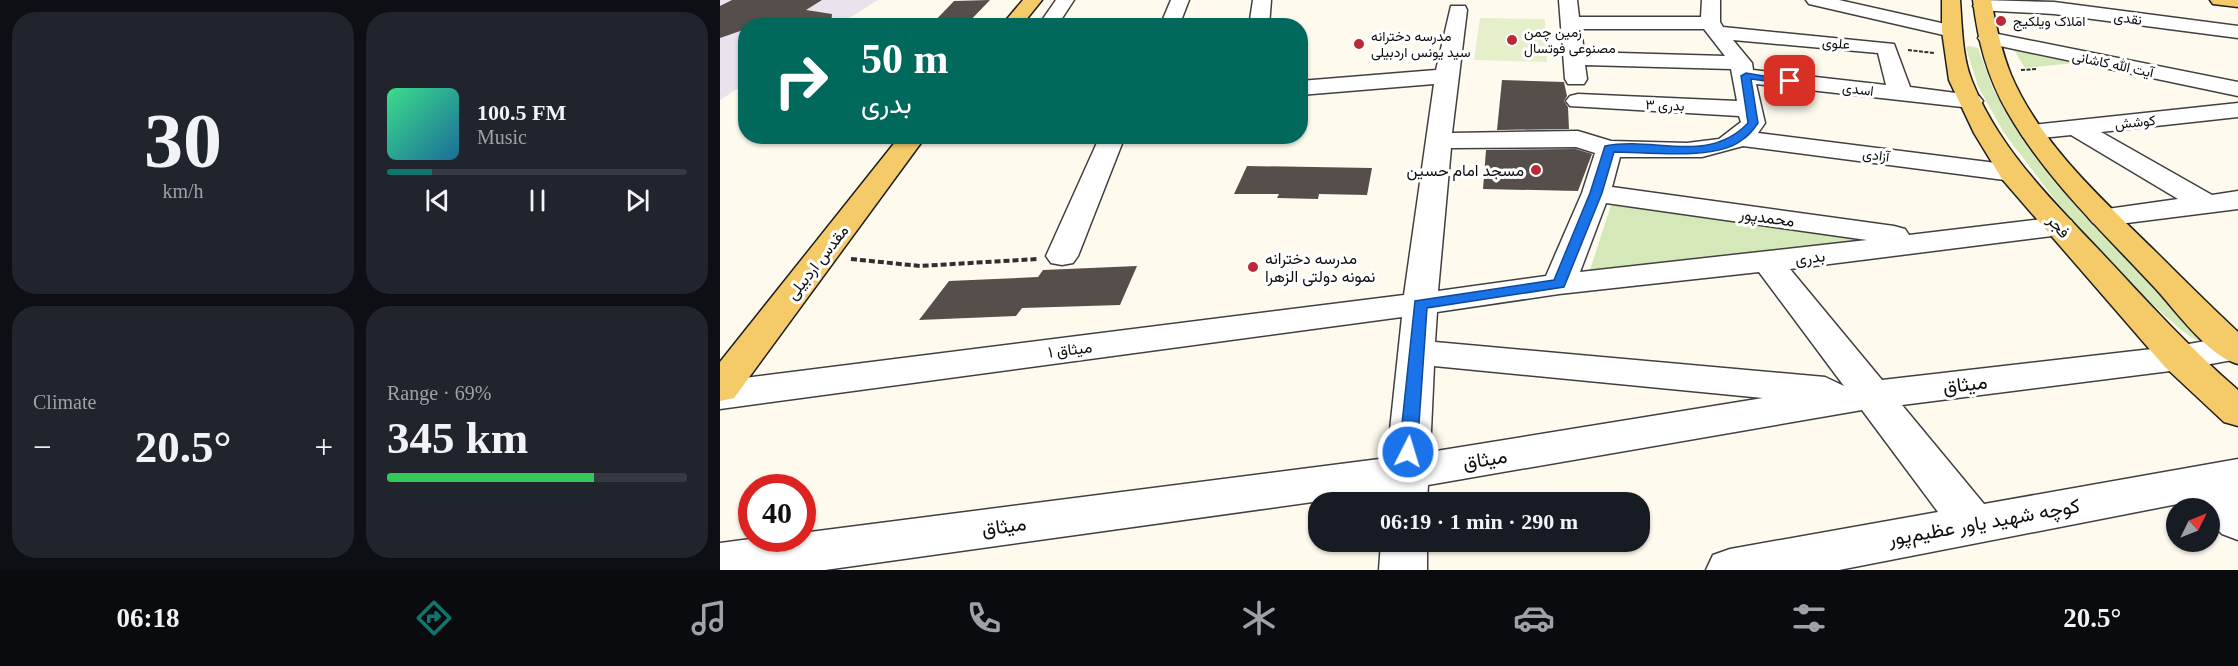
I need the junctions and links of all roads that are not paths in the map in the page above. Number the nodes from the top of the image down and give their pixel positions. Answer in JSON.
{"nodes":[{"id":1,"x":1033,"y":0,"type":"edge"},
{"id":2,"x":1065,"y":0,"type":"edge"},
{"id":3,"x":1180,"y":0,"type":"edge"},
{"id":4,"x":1262,"y":0,"type":"edge"},
{"id":5,"x":1568,"y":0,"type":"edge"},
{"id":6,"x":1815,"y":0,"type":"edge"},
{"id":7,"x":1951,"y":0,"type":"edge"},
{"id":8,"x":2218,"y":0,"type":"edge"},
{"id":9,"x":2238,"y":2,"type":"edge"},
{"id":10,"x":1459,"y":3,"type":"edge"},
{"id":11,"x":1982,"y":3,"type":"edge"},
{"id":12,"x":2238,"y":11,"type":"edge"},
{"id":13,"x":1017,"y":18,"type":"edge"},
{"id":14,"x":1053,"y":18,"type":"edge"},
{"id":15,"x":1172,"y":18,"type":"edge"},
{"id":16,"x":1259,"y":18,"type":"edge"},
{"id":17,"x":1712,"y":18,"type":"edge"},
{"id":18,"x":1572,"y":23,"type":"junction"},
{"id":19,"x":2238,"y":24,"type":"edge"},
{"id":20,"x":2238,"y":32,"type":"edge"},
{"id":21,"x":1988,"y":38,"type":"junction"},
{"id":22,"x":1953,"y":43,"type":"junction"},
{"id":23,"x":1575,"y":58,"type":"junction"},
{"id":24,"x":1744,"y":69,"type":"junction"},
{"id":25,"x":1446,"y":76,"type":"junction"},
{"id":26,"x":1308,"y":87,"type":"edge"},
{"id":27,"x":2238,"y":89,"type":"edge"},
{"id":28,"x":1900,"y":93,"type":"junction"},
{"id":29,"x":1578,"y":101,"type":"junction"},
{"id":30,"x":1971,"y":101,"type":"junction"},
{"id":31,"x":1752,"y":109,"type":"junction"},
{"id":32,"x":2231,"y":116,"type":"edge"},
{"id":33,"x":2076,"y":128,"type":"junction"},
{"id":34,"x":2032,"y":132,"type":"junction"},
{"id":35,"x":1739,"y":138,"type":"junction"},
{"id":36,"x":1578,"y":139,"type":"junction"},
{"id":37,"x":1439,"y":141,"type":"junction"},
{"id":38,"x":908,"y":144,"type":"edge"},
{"id":39,"x":1110,"y":144,"type":"edge"},
{"id":40,"x":1609,"y":148,"type":"junction"},
{"id":41,"x":2012,"y":173,"type":"junction"},
{"id":42,"x":1596,"y":193,"type":"junction"},
{"id":43,"x":2238,"y":200,"type":"edge"},
{"id":44,"x":2207,"y":204,"type":"junction"},
{"id":45,"x":2103,"y":217,"type":"junction"},
{"id":46,"x":2060,"y":226,"type":"junction"},
{"id":47,"x":1937,"y":241,"type":"junction"},
{"id":48,"x":1062,"y":256,"type":"road end"},
{"id":49,"x":1768,"y":262,"type":"junction"},
{"id":50,"x":1559,"y":284,"type":"junction"},
{"id":51,"x":1420,"y":304,"type":"junction"},
{"id":52,"x":2236,"y":349,"type":"edge"},
{"id":53,"x":1416,"y":352,"type":"junction"},
{"id":54,"x":2178,"y":358,"type":"junction"},
{"id":55,"x":720,"y":388,"type":"edge"},
{"id":56,"x":720,"y":395,"type":"edge"},
{"id":57,"x":1871,"y":395,"type":"junction"},
{"id":58,"x":2238,"y":412,"type":"edge"},
{"id":59,"x":2217,"y":479,"type":"edge"},
{"id":60,"x":1406,"y":487,"type":"edge"},
{"id":61,"x":2238,"y":521,"type":"edge"},
{"id":62,"x":1972,"y":523,"type":"junction"},
{"id":63,"x":1403,"y":552,"type":"edge"},
{"id":64,"x":720,"y":564,"type":"edge"},
{"id":65,"x":1402,"y":570,"type":"edge"},
{"id":66,"x":1730,"y":570,"type":"edge"}],
"edges":[{"from":1,"to":13,"type":"main road"},
{"from":2,"to":14,"type":"street"},
{"from":3,"to":15,"type":"street"},
{"from":4,"to":16,"type":"street"},
{"from":5,"to":18,"type":"street"},
{"from":6,"to":22,"type":"street"},
{"from":7,"to":22,"type":"main road","name":"فجر"},
{"from":8,"to":9,"type":"main road"},
{"from":10,"to":25,"type":"street"},
{"from":11,"to":20,"type":"street","name":"نقدی"},
{"from":11,"to":21,"type":"main road"},
{"from":12,"to":19,"type":"street"},
{"from":17,"to":18,"type":"street","name":"علوی"},
{"from":17,"to":24,"type":"street"},
{"from":17,"to":28,"type":"street","name":"علوی"},
{"from":18,"to":23,"type":"street"},
{"from":21,"to":22,"type":"main road"},
{"from":21,"to":27,"type":"street","name":"آیت الله کاشانی"},
{"from":21,"to":34,"type":"main road"},
{"from":22,"to":30,"type":"main road","name":"فجر"},
{"from":23,"to":24,"type":"street","name":"اسدی"},
{"from":23,"to":29,"type":"street"},
{"from":24,"to":28,"type":"street","name":"اسدی"},
{"from":24,"to":31,"type":"street"},
{"from":25,"to":26,"type":"street"},
{"from":25,"to":37,"type":"street"},
{"from":28,"to":30,"type":"street","name":"اسدی"},
{"from":29,"to":31,"type":"street","name":"بدری ۳"},
{"from":29,"to":36,"type":"street"},
{"from":30,"to":41,"type":"main road","name":"فجر"},
{"from":31,"to":35,"type":"street"},
{"from":32,"to":33,"type":"street","name":"کوشش"},
{"from":33,"to":34,"type":"street","name":"کوشش"},
{"from":33,"to":44,"type":"street"},
{"from":34,"to":45,"type":"main road"},
{"from":35,"to":40,"type":"street"},
{"from":35,"to":41,"type":"street","name":"آزادی"},
{"from":36,"to":37,"type":"street"},
{"from":36,"to":40,"type":"street"},
{"from":37,"to":51,"type":"street"},
{"from":38,"to":55,"type":"main road","name":"مقدس اردبیلی"},
{"from":39,"to":48,"type":"street"},
{"from":40,"to":42,"type":"street"},
{"from":41,"to":46,"type":"main road","name":"فجر"},
{"from":42,"to":47,"type":"street","name":"محمدپور"},
{"from":42,"to":50,"type":"street"},
{"from":43,"to":44,"type":"street"},
{"from":44,"to":45,"type":"street"},
{"from":45,"to":52,"type":"main road"},
{"from":46,"to":47,"type":"street","name":"بدری"},
{"from":46,"to":54,"type":"main road","name":"فجر"},
{"from":47,"to":49,"type":"street","name":"بدری"},
{"from":49,"to":50,"type":"street","name":"بدری"},
{"from":49,"to":57,"type":"street"},
{"from":50,"to":51,"type":"street","name":"بدری"},
{"from":51,"to":53,"type":"street"},
{"from":51,"to":56,"type":"street","name":"میثاق ۱"},
{"from":52,"to":54,"type":"street","name":"میثاق"},
{"from":53,"to":57,"type":"street"},
{"from":53,"to":60,"type":"street"},
{"from":54,"to":57,"type":"street","name":"میثاق"},
{"from":54,"to":58,"type":"main road","name":"فجر"},
{"from":57,"to":60,"type":"street","name":"میثاق"},
{"from":57,"to":62,"type":"street"},
{"from":59,"to":61,"type":"street"},
{"from":59,"to":62,"type":"street","name":"کوچه شهید یاور عظیم‌پور"},
{"from":60,"to":64,"type":"street","name":"میثاق"},
{"from":62,"to":66,"type":"street","name":"کوچه شهید یاور عظیم‌پور"},
{"from":63,"to":65,"type":"street"}]}
